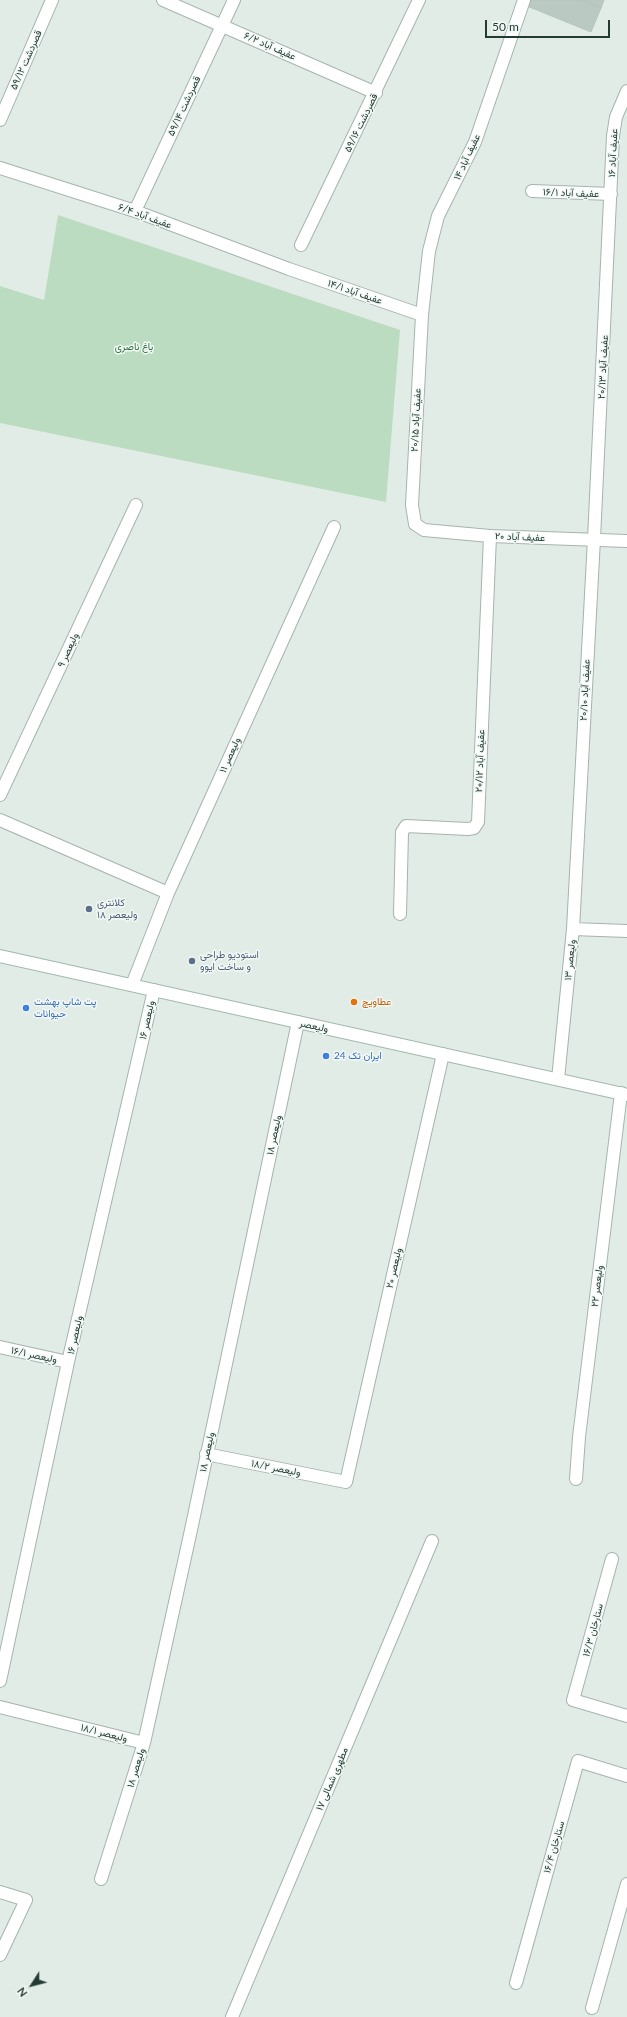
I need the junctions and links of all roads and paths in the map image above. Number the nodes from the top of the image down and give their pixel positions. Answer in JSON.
{"nodes":[{"id":1,"x":52,"y":0,"type":"edge"},
{"id":2,"x":163,"y":0,"type":"edge"},
{"id":3,"x":234,"y":0,"type":"edge"},
{"id":4,"x":419,"y":0,"type":"edge"},
{"id":5,"x":524,"y":0,"type":"edge"},
{"id":6,"x":222,"y":25,"type":"junction"},
{"id":7,"x":627,"y":91,"type":"edge"},
{"id":8,"x":376,"y":93,"type":"junction"},
{"id":9,"x":0,"y":120,"type":"edge"},
{"id":10,"x":0,"y":168,"type":"edge"},
{"id":11,"x":532,"y":191,"type":"dead end"},
{"id":12,"x":611,"y":194,"type":"junction"},
{"id":13,"x":135,"y":212,"type":"junction"},
{"id":14,"x":301,"y":245,"type":"dead end"},
{"id":15,"x":289,"y":269,"type":"joint"},
{"id":16,"x":422,"y":315,"type":"junction"},
{"id":17,"x":136,"y":505,"type":"dead end"},
{"id":18,"x":415,"y":524,"type":"joint"},
{"id":19,"x":334,"y":527,"type":"dead end"},
{"id":20,"x":490,"y":536,"type":"junction"},
{"id":21,"x":594,"y":539,"type":"junction"},
{"id":22,"x":627,"y":541,"type":"edge"},
{"id":23,"x":0,"y":795,"type":"edge"},
{"id":24,"x":0,"y":820,"type":"edge"},
{"id":25,"x":577,"y":841,"type":"joint"},
{"id":26,"x":168,"y":893,"type":"junction"},
{"id":27,"x":400,"y":914,"type":"dead end"},
{"id":28,"x":573,"y":929,"type":"junction"},
{"id":29,"x":627,"y":931,"type":"edge"},
{"id":30,"x":0,"y":956,"type":"edge"},
{"id":31,"x":132,"y":986,"type":"junction"},
{"id":32,"x":154,"y":990,"type":"junction"},
{"id":33,"x":298,"y":1022,"type":"junction"},
{"id":34,"x":443,"y":1054,"type":"junction"},
{"id":35,"x":558,"y":1079,"type":"junction"},
{"id":36,"x":624,"y":1094,"type":"edge"},
{"id":37,"x":0,"y":1347,"type":"edge"},
{"id":38,"x":68,"y":1362,"type":"junction"},
{"id":39,"x":206,"y":1454,"type":"junction"},
{"id":40,"x":576,"y":1479,"type":"dead end"},
{"id":41,"x":346,"y":1482,"type":"joint"},
{"id":42,"x":432,"y":1541,"type":"dead end"},
{"id":43,"x":612,"y":1559,"type":"dead end"},
{"id":44,"x":0,"y":1681,"type":"edge"},
{"id":45,"x":0,"y":1707,"type":"edge"},
{"id":46,"x":627,"y":1716,"type":"edge"},
{"id":47,"x":144,"y":1743,"type":"junction"},
{"id":48,"x":627,"y":1776,"type":"edge"},
{"id":49,"x":101,"y":1879,"type":"dead end"},
{"id":50,"x":627,"y":1884,"type":"edge"},
{"id":51,"x":0,"y":1892,"type":"edge"},
{"id":52,"x":0,"y":1955,"type":"edge"},
{"id":53,"x":516,"y":1983,"type":"dead end"},
{"id":54,"x":592,"y":2008,"type":"dead end"},
{"id":55,"x":232,"y":2017,"type":"edge"}],
"edges":[{"from":1,"to":9,"type":"street","name":"۵۹/۱۲ قصردشت"},
{"from":2,"to":6,"type":"street","name":"عفیف آباد ۶/۲"},
{"from":3,"to":6,"type":"street","name":"۵۹/۱۴ قصردشت"},
{"from":4,"to":8,"type":"street","name":"۵۹/۱۶ قصردشت"},
{"from":5,"to":16,"type":"street","name":"عفیف آباد ۱۴"},
{"from":6,"to":8,"type":"street","name":"عفیف آباد ۶/۲"},
{"from":6,"to":13,"type":"street","name":"۵۹/۱۴ قصردشت"},
{"from":7,"to":12,"type":"street","name":"عفیف آباد ۱۶"},
{"from":8,"to":14,"type":"street","name":"۵۹/۱۶ قصردشت"},
{"from":10,"to":13,"type":"street","name":"عفیف آباد ۶/۴"},
{"from":11,"to":12,"type":"street","name":"عفیف آباد ۱۶/۱"},
{"from":12,"to":21,"type":"street","name":"عفیف آباد ۲۰/۱۳"},
{"from":13,"to":15,"type":"street","name":"عفیف آباد ۶/۴"},
{"from":15,"to":16,"type":"street","name":"عفیف آباد ۱۴/۱"},
{"from":16,"to":18,"type":"street","name":"عفیف آباد ۲۰/۱۵"},
{"from":17,"to":23,"type":"street","name":"۹ ولیعصر"},
{"from":18,"to":20,"type":"street","name":"عفیف آباد ۲۰"},
{"from":19,"to":26,"type":"street","name":"۱۱ ولیعصر"},
{"from":20,"to":21,"type":"street","name":"عفیف آباد ۲۰"},
{"from":20,"to":27,"type":"street","name":"عفیف آباد ۲۰/۱۲"},
{"from":21,"to":22,"type":"street","name":"عفیف آباد ۲۰"},
{"from":21,"to":25,"type":"street","name":"عفیف آباد ۲۰/۱۰"},
{"from":24,"to":26,"type":"street"},
{"from":25,"to":28,"type":"street","name":"۱۳ ولیعصر"},
{"from":26,"to":31,"type":"street","name":"۱۱ ولیعصر"},
{"from":28,"to":29,"type":"street"},
{"from":28,"to":35,"type":"street","name":"۱۳ ولیعصر"},
{"from":30,"to":31,"type":"street","name":"ولیعصر"},
{"from":31,"to":32,"type":"street","name":"ولیعصر"},
{"from":32,"to":33,"type":"street","name":"ولیعصر"},
{"from":32,"to":38,"type":"street","name":"۱۶ ولیعصر"},
{"from":33,"to":34,"type":"street","name":"ولیعصر"},
{"from":33,"to":39,"type":"street","name":"۱۸ ولیعصر"},
{"from":34,"to":35,"type":"street","name":"ولیعصر"},
{"from":34,"to":41,"type":"street","name":"۲۰ ولیعصر"},
{"from":35,"to":36,"type":"street","name":"ولیعصر"},
{"from":36,"to":40,"type":"street","name":"۲۲ ولیعصر"},
{"from":37,"to":38,"type":"street","name":"۱۶/۱ ولیعصر"},
{"from":38,"to":44,"type":"street","name":"۱۶ ولیعصر"},
{"from":39,"to":41,"type":"street","name":"۱۸/۲ ولیعصر"},
{"from":39,"to":47,"type":"street","name":"۱۸ ولیعصر"},
{"from":42,"to":55,"type":"street","name":"۱۷ مطهری شمالی"},
{"from":43,"to":46,"type":"street","name":"۱۶/۳ ستارخان"},
{"from":45,"to":47,"type":"street","name":"۱۸/۱ ولیعصر"},
{"from":47,"to":49,"type":"street","name":"۱۸ ولیعصر"},
{"from":48,"to":53,"type":"street","name":"۱۶/۴ ستارخان"},
{"from":50,"to":54,"type":"street"},
{"from":51,"to":52,"type":"street"}]}
